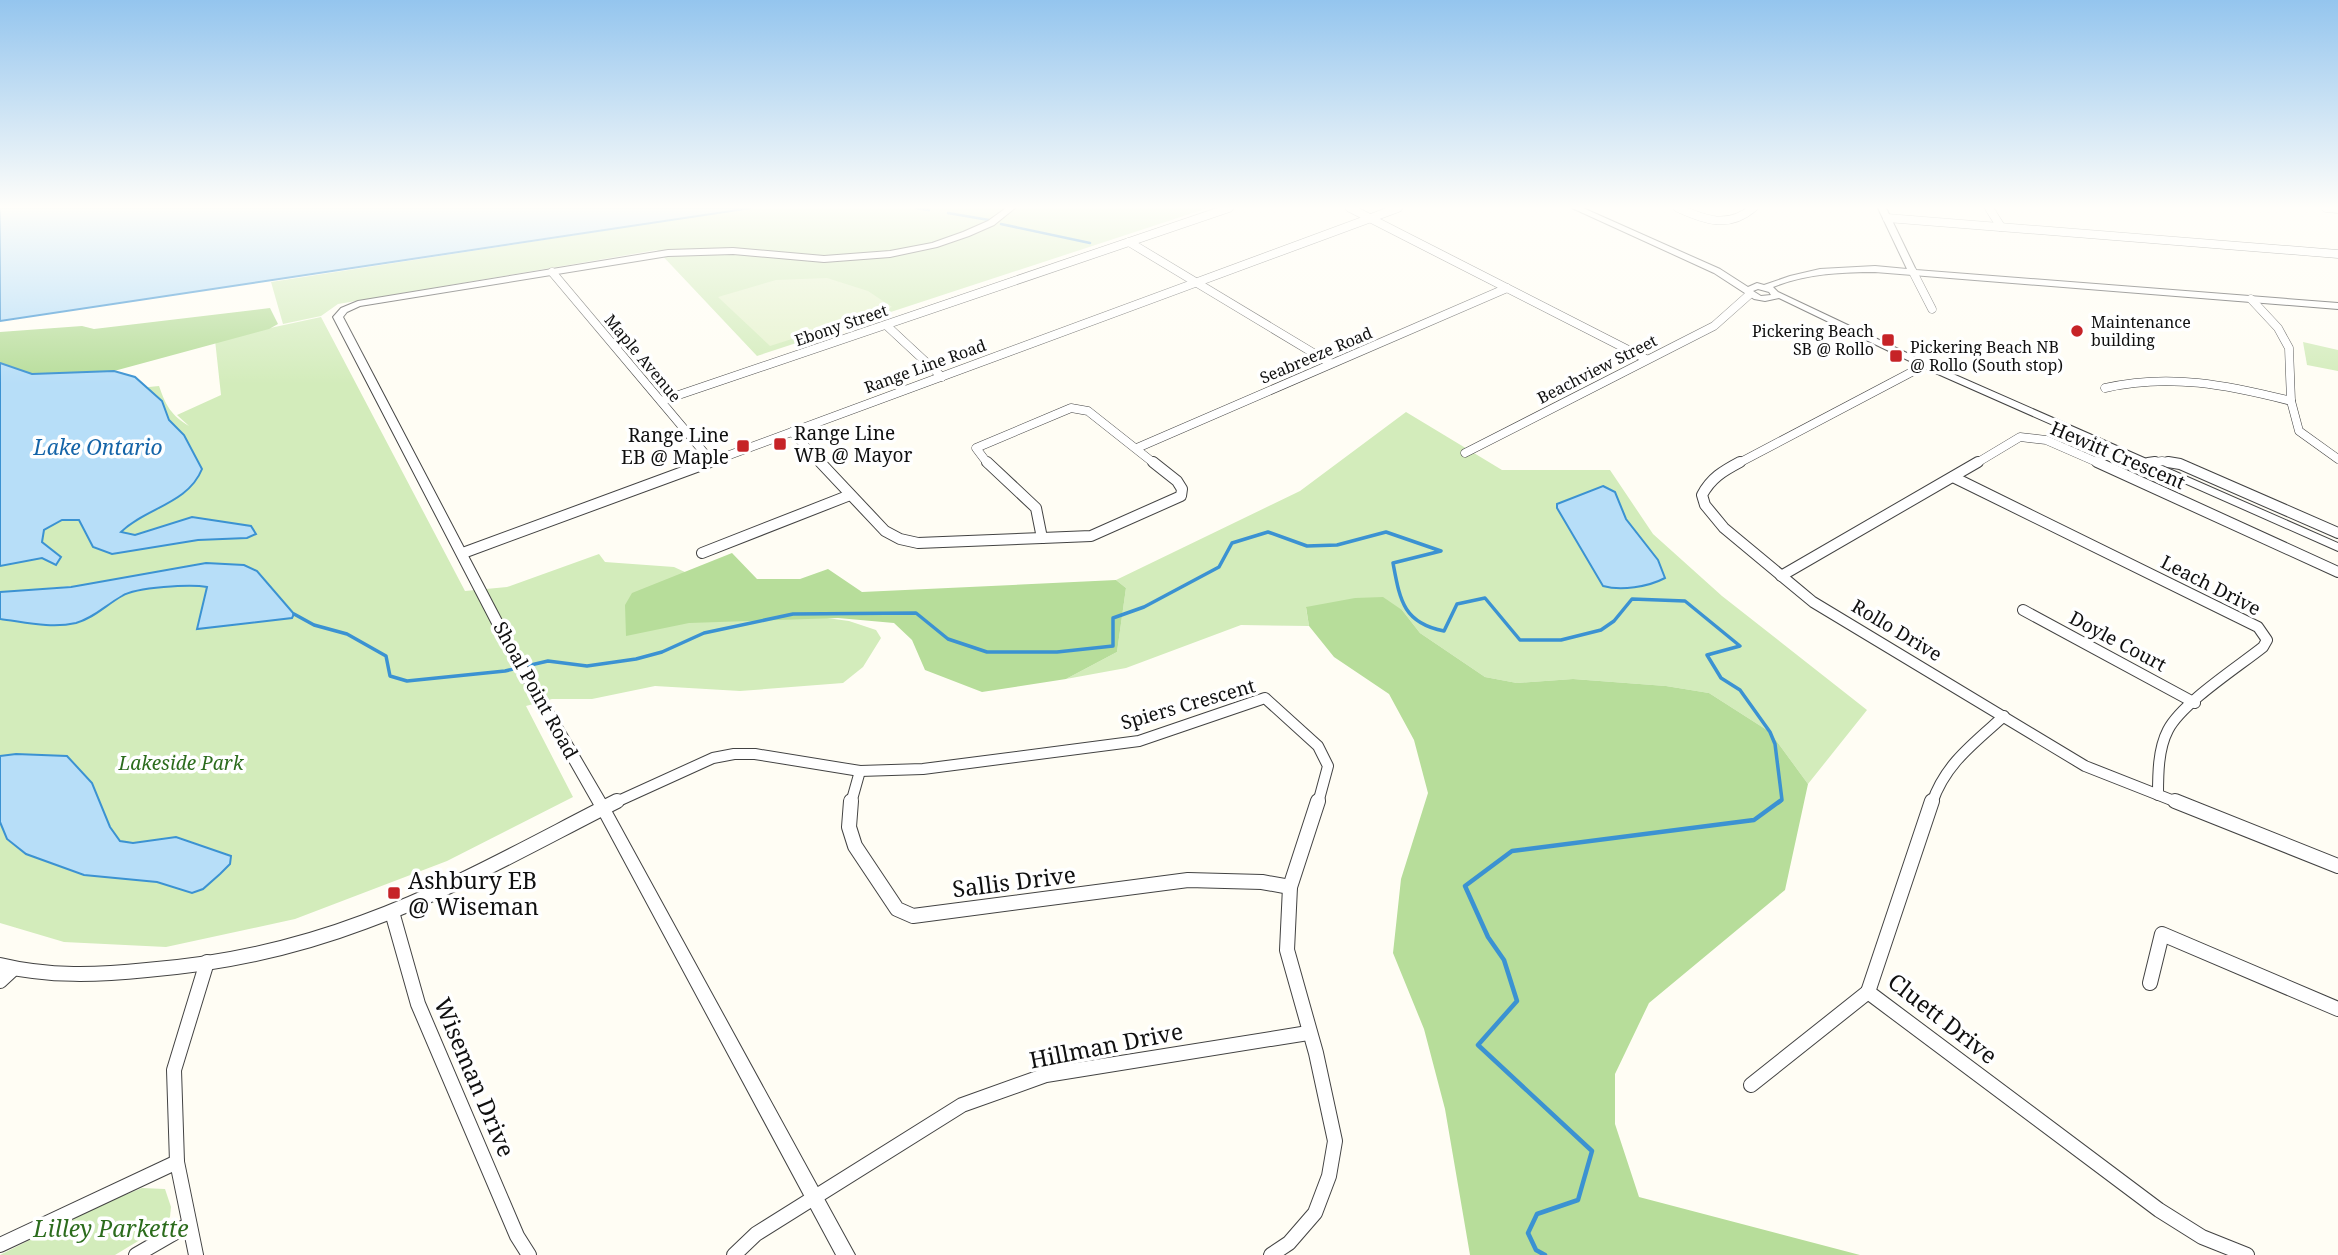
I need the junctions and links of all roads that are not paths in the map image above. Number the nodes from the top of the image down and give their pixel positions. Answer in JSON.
{"nodes":[{"id":1,"x":582,"y":267,"type":"edge"},
{"id":2,"x":1057,"y":267,"type":"edge"},
{"id":3,"x":1170,"y":267,"type":"edge"},
{"id":4,"x":1241,"y":267,"type":"edge"},
{"id":5,"x":1465,"y":267,"type":"edge"},
{"id":6,"x":1707,"y":267,"type":"edge"},
{"id":7,"x":1910,"y":267,"type":"edge"},
{"id":8,"x":552,"y":272,"type":"junction"},
{"id":9,"x":1913,"y":272,"type":"junction"},
{"id":10,"x":1197,"y":283,"type":"junction"},
{"id":11,"x":1507,"y":288,"type":"junction"},
{"id":12,"x":1763,"y":292,"type":"junction"},
{"id":13,"x":2251,"y":299,"type":"junction"},
{"id":14,"x":2338,"y":306,"type":"edge"},
{"id":15,"x":1932,"y":309,"type":"dead end"},
{"id":16,"x":886,"y":325,"type":"junction"},
{"id":17,"x":1646,"y":359,"type":"junction"},
{"id":18,"x":1330,"y":363,"type":"junction"},
{"id":19,"x":1925,"y":365,"type":"junction"},
{"id":20,"x":942,"y":377,"type":"junction"},
{"id":21,"x":2105,"y":388,"type":"dead end"},
{"id":22,"x":661,"y":401,"type":"junction"},
{"id":23,"x":2291,"y":401,"type":"junction"},
{"id":24,"x":792,"y":432,"type":"junction"},
{"id":25,"x":1137,"y":449,"type":"junction"},
{"id":26,"x":1465,"y":453,"type":"dead end"},
{"id":27,"x":2338,"y":459,"type":"edge"},
{"id":28,"x":712,"y":462,"type":"junction"},
{"id":29,"x":2148,"y":463,"type":"junction"},
{"id":30,"x":1953,"y":477,"type":"junction"},
{"id":31,"x":850,"y":495,"type":"junction"},
{"id":32,"x":2338,"y":533,"type":"edge"},
{"id":33,"x":1042,"y":538,"type":"junction"},
{"id":34,"x":2338,"y":547,"type":"edge"},
{"id":35,"x":463,"y":553,"type":"junction"},
{"id":36,"x":702,"y":553,"type":"dead end"},
{"id":37,"x":2338,"y":572,"type":"edge"},
{"id":38,"x":1781,"y":576,"type":"junction"},
{"id":39,"x":2023,"y":610,"type":"dead end"},
{"id":40,"x":511,"y":649,"type":"joint"},
{"id":41,"x":2195,"y":703,"type":"junction"},
{"id":42,"x":2004,"y":716,"type":"junction"},
{"id":43,"x":860,"y":771,"type":"junction"},
{"id":44,"x":2158,"y":795,"type":"junction"},
{"id":45,"x":604,"y":810,"type":"junction"},
{"id":46,"x":2338,"y":866,"type":"edge"},
{"id":47,"x":1290,"y":887,"type":"junction"},
{"id":48,"x":392,"y":912,"type":"junction"},
{"id":49,"x":207,"y":962,"type":"junction"},
{"id":50,"x":6,"y":967,"type":"edge"},
{"id":51,"x":0,"y":981,"type":"edge"},
{"id":52,"x":2150,"y":984,"type":"dead end"},
{"id":53,"x":1868,"y":992,"type":"junction"},
{"id":54,"x":2338,"y":1009,"type":"edge"},
{"id":55,"x":1308,"y":1033,"type":"junction"},
{"id":56,"x":1751,"y":1086,"type":"dead end"},
{"id":57,"x":177,"y":1162,"type":"junction"},
{"id":58,"x":814,"y":1198,"type":"junction"},
{"id":59,"x":188,"y":1225,"type":"junction"},
{"id":60,"x":0,"y":1245,"type":"edge"},
{"id":61,"x":136,"y":1255,"type":"edge"},
{"id":62,"x":196,"y":1255,"type":"edge"},
{"id":63,"x":529,"y":1255,"type":"edge"},
{"id":64,"x":734,"y":1255,"type":"edge"},
{"id":65,"x":846,"y":1255,"type":"edge"},
{"id":66,"x":1271,"y":1255,"type":"edge"},
{"id":67,"x":2247,"y":1255,"type":"edge"}],
"edges":[{"from":1,"to":8,"type":"street"},
{"from":2,"to":16,"type":"street","name":"Ebony Street"},
{"from":3,"to":10,"type":"street"},
{"from":4,"to":10,"type":"street","name":"Range Line Road"},
{"from":5,"to":11,"type":"street"},
{"from":6,"to":12,"type":"street"},
{"from":7,"to":9,"type":"street"},
{"from":8,"to":22,"type":"street","name":"Maple Avenue"},
{"from":8,"to":35,"type":"street","name":"Shoal Point Road"},
{"from":9,"to":12,"type":"street"},
{"from":9,"to":13,"type":"street"},
{"from":9,"to":15,"type":"street"},
{"from":10,"to":18,"type":"street"},
{"from":10,"to":20,"type":"street","name":"Range Line Road"},
{"from":11,"to":17,"type":"street"},
{"from":11,"to":18,"type":"street","name":"Seabreeze Road"},
{"from":12,"to":17,"type":"street","name":"Beachview Street"},
{"from":12,"to":19,"type":"street"},
{"from":13,"to":14,"type":"street"},
{"from":13,"to":23,"type":"street"},
{"from":16,"to":20,"type":"street"},
{"from":16,"to":22,"type":"street","name":"Ebony Street"},
{"from":17,"to":26,"type":"street","name":"Beachview Street"},
{"from":18,"to":25,"type":"street","name":"Seabreeze Road"},
{"from":19,"to":29,"type":"street"},
{"from":19,"to":38,"type":"street","name":"Rollo Drive"},
{"from":20,"to":24,"type":"street","name":"Range Line Road"},
{"from":21,"to":23,"type":"street"},
{"from":22,"to":28,"type":"street","name":"Maple Avenue"},
{"from":23,"to":27,"type":"street"},
{"from":24,"to":28,"type":"street","name":"Range Line Road"},
{"from":24,"to":31,"type":"street"},
{"from":25,"to":33,"type":"street"},
{"from":25,"to":33,"type":"street"},
{"from":28,"to":35,"type":"street","name":"Range Line Road"},
{"from":29,"to":32,"type":"street"},
{"from":29,"to":34,"type":"street"},
{"from":30,"to":37,"type":"street","name":"Hewitt Crescent"},
{"from":30,"to":38,"type":"street","name":"Hewitt Crescent"},
{"from":30,"to":41,"type":"street","name":"Leach Drive"},
{"from":31,"to":33,"type":"street"},
{"from":31,"to":36,"type":"street"},
{"from":35,"to":40,"type":"street","name":"Shoal Point Road"},
{"from":38,"to":42,"type":"street","name":"Rollo Drive"},
{"from":39,"to":41,"type":"street","name":"Doyle Court"},
{"from":40,"to":45,"type":"street","name":"Shoal Point Road"},
{"from":41,"to":44,"type":"street","name":"Leach Drive"},
{"from":42,"to":44,"type":"street","name":"Rollo Drive"},
{"from":42,"to":53,"type":"street","name":"Cluett Drive"},
{"from":43,"to":45,"type":"street","name":"Spiers Crescent"},
{"from":43,"to":47,"type":"street","name":"Sallis Drive"},
{"from":43,"to":47,"type":"street","name":"Spiers Crescent"},
{"from":44,"to":46,"type":"street","name":"Rollo Drive"},
{"from":45,"to":48,"type":"street","name":"Spiers Crescent"},
{"from":45,"to":58,"type":"street","name":"Shoal Point Road"},
{"from":47,"to":55,"type":"street","name":"Spiers Crescent"},
{"from":48,"to":49,"type":"street","name":"Spiers Crescent"},
{"from":48,"to":63,"type":"street","name":"Wiseman Drive"},
{"from":49,"to":50,"type":"street","name":"Spiers Crescent"},
{"from":49,"to":57,"type":"street"},
{"from":50,"to":51,"type":"street"},
{"from":52,"to":54,"type":"street"},
{"from":53,"to":56,"type":"street"},
{"from":53,"to":67,"type":"street","name":"Cluett Drive"},
{"from":55,"to":58,"type":"street","name":"Hillman Drive"},
{"from":55,"to":66,"type":"street","name":"Spiers Crescent"},
{"from":57,"to":59,"type":"street"},
{"from":57,"to":60,"type":"street"},
{"from":58,"to":64,"type":"street","name":"Hillman Drive"},
{"from":58,"to":65,"type":"street","name":"Shoal Point Road"},
{"from":59,"to":61,"type":"street"},
{"from":59,"to":62,"type":"street"}]}
